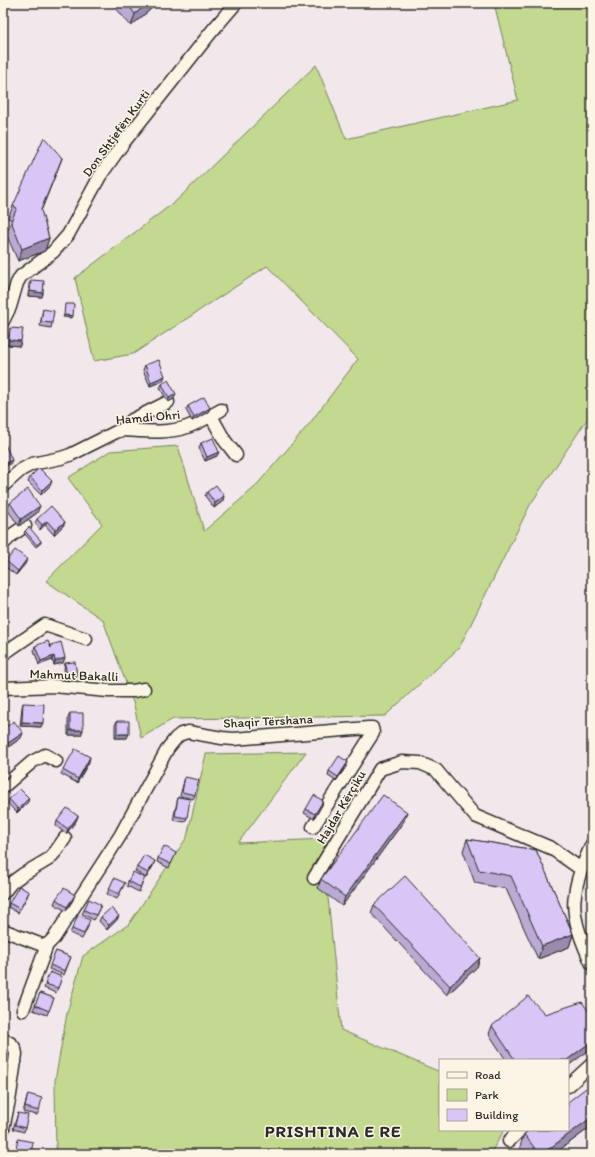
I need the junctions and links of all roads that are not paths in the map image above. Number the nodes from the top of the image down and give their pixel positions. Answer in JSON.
{"nodes":[{"id":1,"x":236,"y":3,"type":"edge"},
{"id":2,"x":3,"y":321,"type":"edge"},
{"id":3,"x":168,"y":402,"type":"edge"},
{"id":4,"x":122,"y":430,"type":"junction"},
{"id":5,"x":236,"y":455,"type":"dead end"},
{"id":6,"x":3,"y":486,"type":"edge"},
{"id":7,"x":25,"y":526,"type":"dead end"},
{"id":8,"x":3,"y":544,"type":"edge"},
{"id":9,"x":86,"y":639,"type":"dead end"},
{"id":10,"x":3,"y":654,"type":"edge"},
{"id":11,"x":3,"y":688,"type":"edge"},
{"id":12,"x":144,"y":689,"type":"dead end"},
{"id":13,"x":56,"y":762,"type":"dead end"},
{"id":14,"x":3,"y":787,"type":"edge"},
{"id":15,"x":313,"y":827,"type":"dead end"},
{"id":16,"x":65,"y":838,"type":"dead end"},
{"id":17,"x":592,"y":844,"type":"edge"},
{"id":18,"x":581,"y":869,"type":"junction"},
{"id":19,"x":314,"y":878,"type":"dead end"},
{"id":20,"x":3,"y":893,"type":"edge"},
{"id":21,"x":3,"y":930,"type":"edge"},
{"id":22,"x":47,"y":945,"type":"junction"},
{"id":23,"x":592,"y":964,"type":"edge"},
{"id":24,"x":24,"y":1010,"type":"dead end"},
{"id":25,"x":3,"y":1040,"type":"edge"},
{"id":26,"x":592,"y":1064,"type":"edge"},
{"id":27,"x":569,"y":1085,"type":"edge"},
{"id":28,"x":3,"y":1129,"type":"edge"},
{"id":29,"x":519,"y":1131,"type":"edge"},
{"id":30,"x":509,"y":1141,"type":"dead end"}],
"edges":[{"from":1,"to":2,"type":"street","name":"Don Shtjefën Kurti"},
{"from":3,"to":4,"type":"street"},
{"from":4,"to":5,"type":"street","name":"Hamdi Ohri"},
{"from":4,"to":6,"type":"street","name":"Hamdi Ohri"},
{"from":7,"to":8,"type":"street"},
{"from":9,"to":10,"type":"street"},
{"from":11,"to":12,"type":"street","name":"Mahmut Bakalli"},
{"from":13,"to":14,"type":"street"},
{"from":15,"to":22,"type":"street","name":"Shaqir Tërshana"},
{"from":16,"to":20,"type":"street"},
{"from":17,"to":18,"type":"street"},
{"from":18,"to":19,"type":"street","name":"Hajdar Kërçiku"},
{"from":18,"to":23,"type":"street"},
{"from":21,"to":22,"type":"street"},
{"from":22,"to":24,"type":"street","name":"Shaqir Tërshana"},
{"from":25,"to":28,"type":"street"},
{"from":26,"to":27,"type":"street"},
{"from":29,"to":30,"type":"street"}]}
